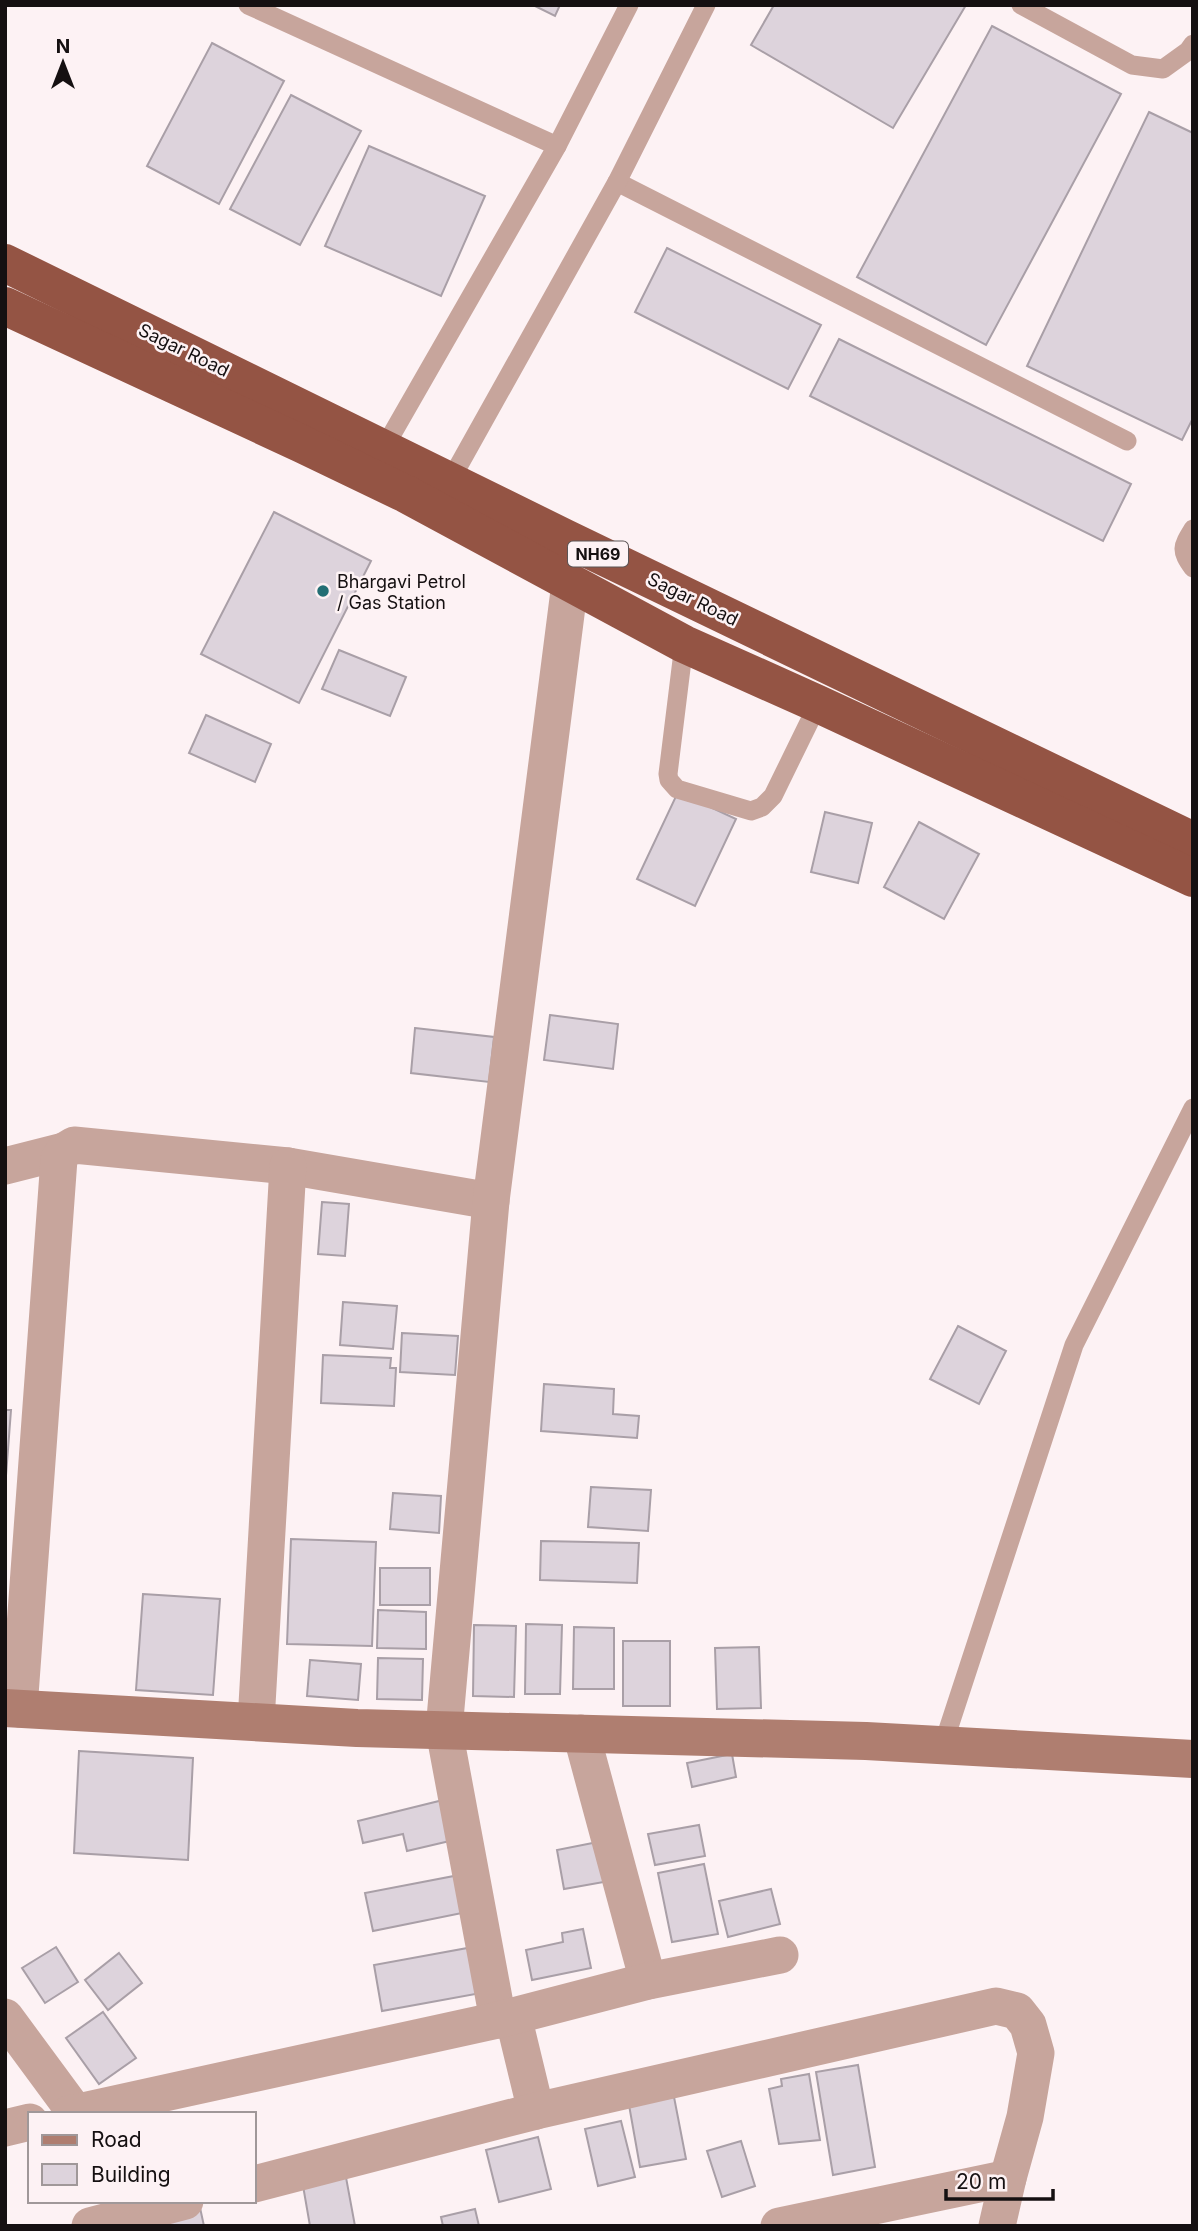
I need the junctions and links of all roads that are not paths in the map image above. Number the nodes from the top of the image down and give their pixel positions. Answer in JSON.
{"nodes":[{"id":1,"x":248,"y":5,"type":"edge"},
{"id":2,"x":629,"y":5,"type":"edge"},
{"id":3,"x":706,"y":5,"type":"edge"},
{"id":4,"x":1021,"y":5,"type":"edge"},
{"id":5,"x":1051,"y":12,"type":"edge"},
{"id":6,"x":1193,"y":44,"type":"edge"},
{"id":7,"x":556,"y":146,"type":"junction"},
{"id":8,"x":617,"y":183,"type":"junction"},
{"id":9,"x":5,"y":263,"type":"edge"},
{"id":10,"x":5,"y":306,"type":"edge"},
{"id":11,"x":1127,"y":441,"type":"dead end"},
{"id":12,"x":384,"y":448,"type":"junction"},
{"id":13,"x":426,"y":481,"type":"junction"},
{"id":14,"x":1193,"y":528,"type":"edge"},
{"id":15,"x":1193,"y":568,"type":"edge"},
{"id":16,"x":570,"y":583,"type":"junction"},
{"id":17,"x":684,"y":644,"type":"junction"},
{"id":18,"x":818,"y":704,"type":"junction"},
{"id":19,"x":1193,"y":841,"type":"edge"},
{"id":20,"x":1193,"y":878,"type":"edge"},
{"id":21,"x":1193,"y":1108,"type":"edge"},
{"id":22,"x":64,"y":1151,"type":"junction"},
{"id":23,"x":288,"y":1166,"type":"junction"},
{"id":24,"x":5,"y":1167,"type":"edge"},
{"id":25,"x":491,"y":1201,"type":"junction"},
{"id":26,"x":12,"y":1709,"type":"edge"},
{"id":27,"x":256,"y":1722,"type":"junction"},
{"id":28,"x":444,"y":1730,"type":"junction"},
{"id":29,"x":581,"y":1734,"type":"junction"},
{"id":30,"x":943,"y":1745,"type":"junction"},
{"id":31,"x":1192,"y":1756,"type":"edge"},
{"id":32,"x":780,"y":1955,"type":"dead end"},
{"id":33,"x":648,"y":1981,"type":"junction"},
{"id":34,"x":5,"y":2017,"type":"edge"},
{"id":35,"x":510,"y":2026,"type":"junction"},
{"id":36,"x":531,"y":2095,"type":"junction"},
{"id":37,"x":71,"y":2112,"type":"edge"},
{"id":38,"x":77,"y":2112,"type":"edge"},
{"id":39,"x":28,"y":2122,"type":"edge"},
{"id":40,"x":5,"y":2128,"type":"edge"},
{"id":41,"x":1007,"y":2178,"type":"junction"},
{"id":42,"x":256,"y":2183,"type":"edge"},
{"id":43,"x":177,"y":2203,"type":"edge"},
{"id":44,"x":90,"y":2226,"type":"edge"},
{"id":45,"x":779,"y":2226,"type":"edge"},
{"id":46,"x":997,"y":2226,"type":"edge"}],
"edges":[{"from":1,"to":7,"type":"lane"},
{"from":2,"to":7,"type":"lane"},
{"from":3,"to":8,"type":"lane"},
{"from":4,"to":5,"type":"lane"},
{"from":5,"to":6,"type":"lane"},
{"from":7,"to":12,"type":"lane"},
{"from":8,"to":11,"type":"lane"},
{"from":8,"to":13,"type":"lane"},
{"from":9,"to":12,"type":"highway","name":"Sagar Road","number":"NH69"},
{"from":10,"to":13,"type":"highway","name":"Sagar Road","number":"NH69"},
{"from":12,"to":13,"type":"highway","name":"Sagar Road","number":"NH69"},
{"from":13,"to":16,"type":"highway","name":"Sagar Road","number":"NH69"},
{"from":13,"to":19,"type":"highway","name":"Sagar Road","number":"NH69"},
{"from":14,"to":15,"type":"lane"},
{"from":16,"to":17,"type":"highway","name":"Sagar Road","number":"NH69"},
{"from":16,"to":25,"type":"street"},
{"from":17,"to":18,"type":"highway","name":"Sagar Road","number":"NH69"},
{"from":17,"to":18,"type":"lane"},
{"from":18,"to":20,"type":"highway","name":"Sagar Road","number":"NH69"},
{"from":21,"to":30,"type":"lane"},
{"from":22,"to":23,"type":"street"},
{"from":22,"to":24,"type":"street"},
{"from":22,"to":26,"type":"street"},
{"from":23,"to":25,"type":"street"},
{"from":23,"to":27,"type":"street"},
{"from":25,"to":28,"type":"street"},
{"from":26,"to":27,"type":"main road"},
{"from":27,"to":28,"type":"main road"},
{"from":28,"to":29,"type":"main road"},
{"from":28,"to":35,"type":"street"},
{"from":29,"to":30,"type":"main road"},
{"from":29,"to":33,"type":"street"},
{"from":30,"to":31,"type":"main road"},
{"from":32,"to":33,"type":"street"},
{"from":33,"to":35,"type":"street"},
{"from":34,"to":37,"type":"street"},
{"from":35,"to":36,"type":"street"},
{"from":35,"to":38,"type":"street"},
{"from":36,"to":41,"type":"street"},
{"from":36,"to":42,"type":"street"},
{"from":39,"to":40,"type":"street"},
{"from":41,"to":45,"type":"street"},
{"from":41,"to":46,"type":"street"},
{"from":43,"to":44,"type":"street"}]}
